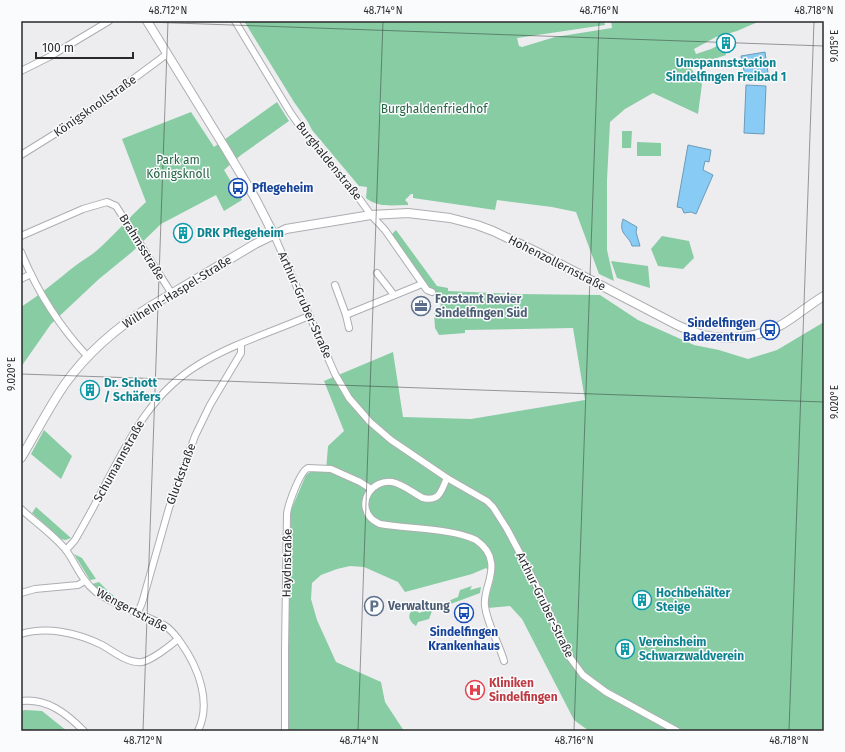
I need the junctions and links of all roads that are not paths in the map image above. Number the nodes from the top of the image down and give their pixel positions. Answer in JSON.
{"nodes":[{"id":1,"x":109,"y":21,"type":"edge"},
{"id":2,"x":146,"y":21,"type":"edge"},
{"id":3,"x":235,"y":21,"type":"edge"},
{"id":4,"x":166,"y":54,"type":"junction"},
{"id":5,"x":21,"y":71,"type":"edge"},
{"id":6,"x":21,"y":155,"type":"edge"},
{"id":7,"x":371,"y":215,"type":"junction"},
{"id":8,"x":274,"y":235,"type":"junction"},
{"id":9,"x":21,"y":236,"type":"edge"},
{"id":10,"x":21,"y":252,"type":"edge"},
{"id":11,"x":377,"y":273,"type":"dead end"},
{"id":12,"x":31,"y":274,"type":"junction"},
{"id":13,"x":21,"y":279,"type":"edge"},
{"id":14,"x":422,"y":284,"type":"junction"},
{"id":15,"x":335,"y":285,"type":"dead end"},
{"id":16,"x":432,"y":292,"type":"dead end"},
{"id":17,"x":172,"y":294,"type":"junction"},
{"id":18,"x":394,"y":295,"type":"junction"},
{"id":19,"x":824,"y":296,"type":"edge"},
{"id":20,"x":346,"y":315,"type":"junction"},
{"id":21,"x":309,"y":316,"type":"junction"},
{"id":22,"x":349,"y":328,"type":"dead end"},
{"id":23,"x":241,"y":344,"type":"junction"},
{"id":24,"x":88,"y":357,"type":"junction"},
{"id":25,"x":21,"y":458,"type":"edge"},
{"id":26,"x":447,"y":478,"type":"junction"},
{"id":27,"x":371,"y":489,"type":"junction"},
{"id":28,"x":21,"y":509,"type":"edge"},
{"id":29,"x":66,"y":550,"type":"junction"},
{"id":30,"x":85,"y":581,"type":"junction"},
{"id":31,"x":21,"y":593,"type":"edge"},
{"id":32,"x":138,"y":612,"type":"junction"},
{"id":33,"x":21,"y":634,"type":"edge"},
{"id":34,"x":178,"y":640,"type":"junction"},
{"id":35,"x":504,"y":661,"type":"dead end"},
{"id":36,"x":21,"y":701,"type":"edge"},
{"id":37,"x":84,"y":731,"type":"edge"},
{"id":38,"x":198,"y":731,"type":"edge"},
{"id":39,"x":285,"y":731,"type":"edge"},
{"id":40,"x":677,"y":731,"type":"edge"}],
"edges":[{"from":1,"to":5,"type":"street"},
{"from":2,"to":4,"type":"street","name":"Arthur-Gruber-Straße"},
{"from":3,"to":7,"type":"street","name":"Burghaldenstraße"},
{"from":4,"to":6,"type":"street","name":"Königsknollstraße"},
{"from":4,"to":8,"type":"street","name":"Arthur-Gruber-Straße"},
{"from":7,"to":8,"type":"street","name":"Hohenzollernstraße"},
{"from":7,"to":14,"type":"street","name":"Burghaldenstraße"},
{"from":7,"to":19,"type":"street","name":"Hohenzollernstraße"},
{"from":8,"to":17,"type":"street","name":"Wilhelm-Haspel-Straße"},
{"from":8,"to":21,"type":"street","name":"Arthur-Gruber-Straße"},
{"from":9,"to":17,"type":"street","name":"Brahmsstraße"},
{"from":10,"to":12,"type":"street"},
{"from":11,"to":18,"type":"street"},
{"from":12,"to":13,"type":"street"},
{"from":12,"to":24,"type":"street"},
{"from":14,"to":16,"type":"street","name":"Burghaldenstraße"},
{"from":14,"to":18,"type":"street"},
{"from":15,"to":20,"type":"street"},
{"from":17,"to":24,"type":"street","name":"Wilhelm-Haspel-Straße"},
{"from":18,"to":20,"type":"street"},
{"from":20,"to":22,"type":"street"},
{"from":21,"to":23,"type":"street","name":"Schumannstraße"},
{"from":21,"to":26,"type":"street","name":"Arthur-Gruber-Straße"},
{"from":23,"to":29,"type":"street","name":"Schumannstraße"},
{"from":23,"to":32,"type":"street","name":"Gluckstraße"},
{"from":24,"to":25,"type":"street","name":"Wilhelm-Haspel-Straße"},
{"from":26,"to":27,"type":"street"},
{"from":26,"to":40,"type":"street","name":"Arthur-Gruber-Straße"},
{"from":27,"to":35,"type":"street"},
{"from":27,"to":39,"type":"street","name":"Haydnstraße"},
{"from":28,"to":29,"type":"street","name":"Wengertstraße"},
{"from":29,"to":30,"type":"street","name":"Wengertstraße"},
{"from":30,"to":31,"type":"street"},
{"from":30,"to":32,"type":"street","name":"Wengertstraße"},
{"from":32,"to":34,"type":"street","name":"Wengertstraße"},
{"from":33,"to":34,"type":"street"},
{"from":34,"to":38,"type":"street","name":"Wengertstraße"},
{"from":36,"to":37,"type":"street"}]}
